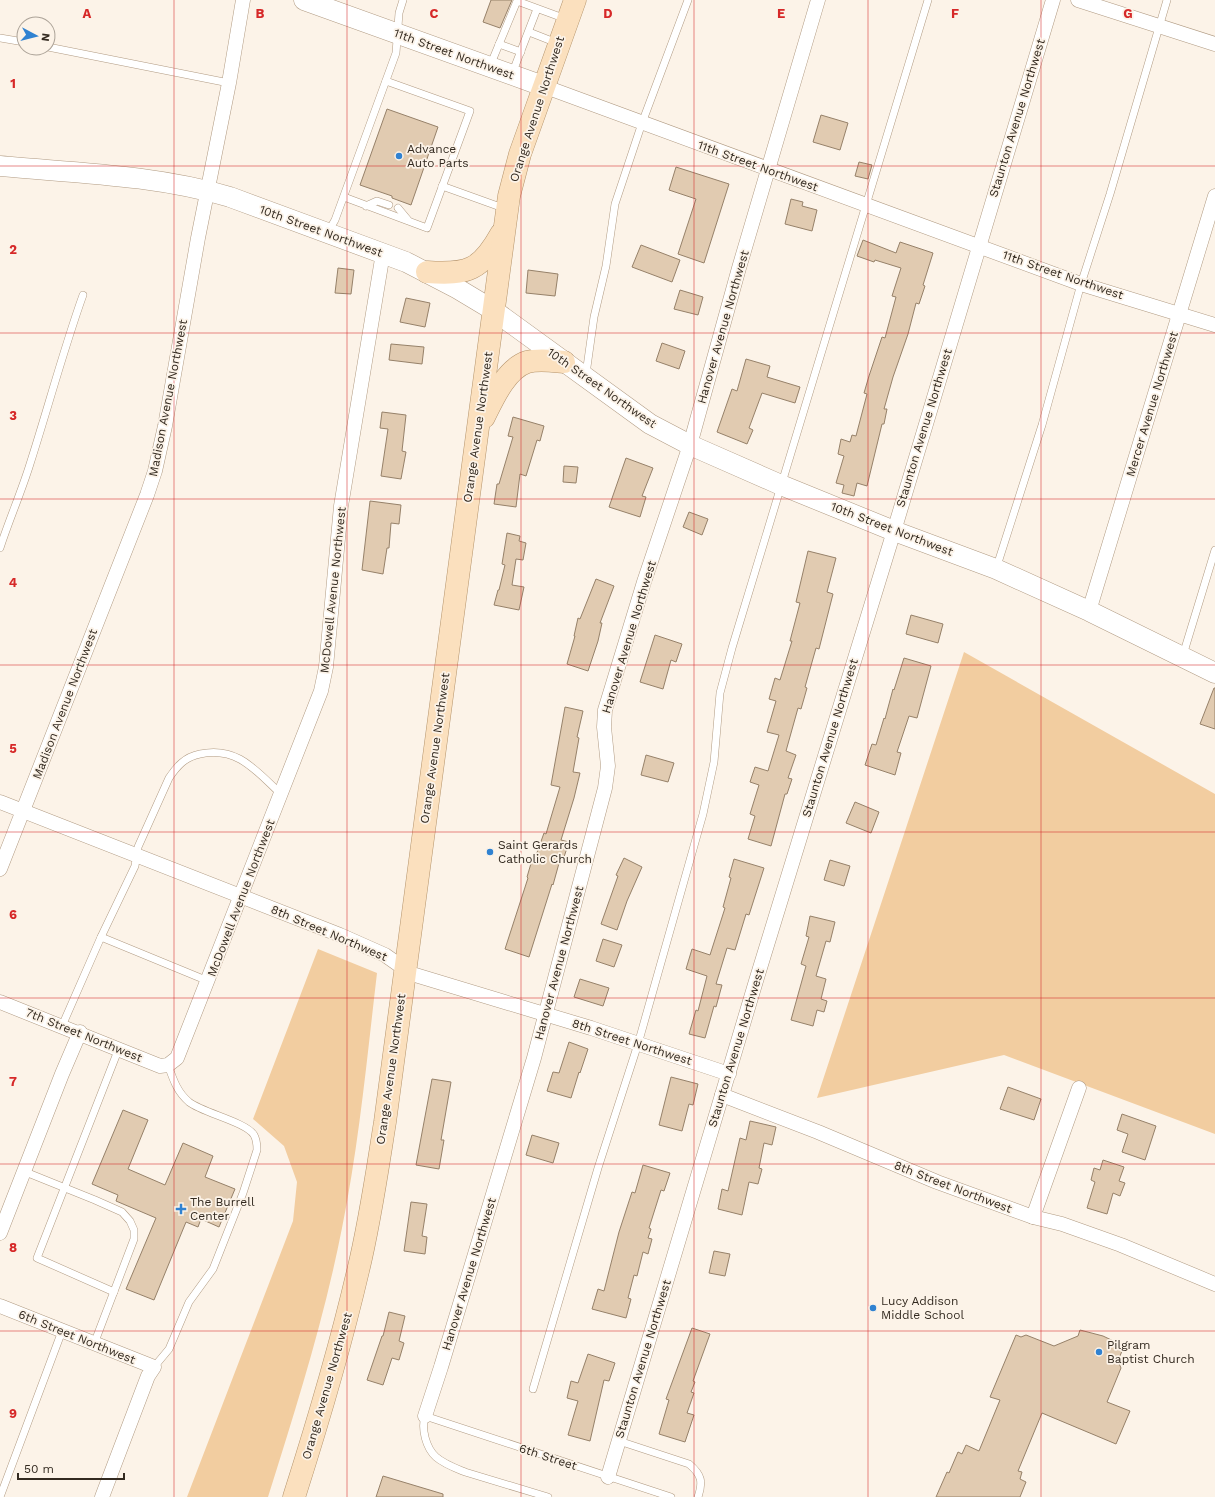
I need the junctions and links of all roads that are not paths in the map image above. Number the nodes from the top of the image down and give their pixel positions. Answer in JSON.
{"nodes":[{"id":1,"x":243,"y":0,"type":"edge"},
{"id":2,"x":304,"y":0,"type":"edge"},
{"id":3,"x":403,"y":0,"type":"edge"},
{"id":4,"x":688,"y":0,"type":"edge"},
{"id":5,"x":818,"y":0,"type":"edge"},
{"id":6,"x":928,"y":0,"type":"edge"},
{"id":7,"x":1053,"y":0,"type":"edge"},
{"id":8,"x":1078,"y":0,"type":"edge"},
{"id":9,"x":1167,"y":0,"type":"edge"},
{"id":10,"x":537,"y":8,"type":"junction"},
{"id":11,"x":571,"y":10,"type":"edge"},
{"id":12,"x":1159,"y":26,"type":"junction"},
{"id":13,"x":529,"y":32,"type":"junction"},
{"id":14,"x":397,"y":34,"type":"junction"},
{"id":15,"x":0,"y":38,"type":"edge"},
{"id":16,"x":16,"y":41,"type":"edge"},
{"id":17,"x":499,"y":44,"type":"junction"},
{"id":18,"x":559,"y":44,"type":"junction"},
{"id":19,"x":1215,"y":44,"type":"edge"},
{"id":20,"x":56,"y":49,"type":"edge"},
{"id":21,"x":521,"y":52,"type":"junction"},
{"id":22,"x":490,"y":67,"type":"junction"},
{"id":23,"x":512,"y":75,"type":"junction"},
{"id":24,"x":386,"y":81,"type":"junction"},
{"id":25,"x":229,"y":83,"type":"junction"},
{"id":26,"x":544,"y":86,"type":"junction"},
{"id":27,"x":642,"y":123,"type":"junction"},
{"id":28,"x":0,"y":166,"type":"edge"},
{"id":29,"x":768,"y":169,"type":"junction"},
{"id":30,"x":442,"y":186,"type":"junction"},
{"id":31,"x":208,"y":190,"type":"junction"},
{"id":32,"x":1215,"y":196,"type":"edge"},
{"id":33,"x":344,"y":198,"type":"junction"},
{"id":34,"x":389,"y":205,"type":"dead end"},
{"id":35,"x":866,"y":205,"type":"junction"},
{"id":36,"x":366,"y":206,"type":"junction"},
{"id":37,"x":398,"y":208,"type":"dead end"},
{"id":38,"x":506,"y":218,"type":"junction"},
{"id":39,"x":409,"y":221,"type":"junction"},
{"id":40,"x":328,"y":233,"type":"junction"},
{"id":41,"x":978,"y":246,"type":"junction"},
{"id":42,"x":383,"y":253,"type":"junction"},
{"id":43,"x":427,"y":272,"type":"junction"},
{"id":44,"x":1081,"y":284,"type":"junction"},
{"id":45,"x":83,"y":295,"type":"dead end"},
{"id":46,"x":493,"y":310,"type":"junction"},
{"id":47,"x":1180,"y":313,"type":"junction"},
{"id":48,"x":1215,"y":325,"type":"edge"},
{"id":49,"x":564,"y":362,"type":"junction"},
{"id":50,"x":585,"y":378,"type":"junction"},
{"id":51,"x":477,"y":431,"type":"junction"},
{"id":52,"x":690,"y":445,"type":"junction"},
{"id":53,"x":780,"y":485,"type":"junction"},
{"id":54,"x":894,"y":531,"type":"junction"},
{"id":55,"x":0,"y":548,"type":"edge"},
{"id":56,"x":1215,"y":550,"type":"edge"},
{"id":57,"x":996,"y":569,"type":"junction"},
{"id":58,"x":1089,"y":611,"type":"junction"},
{"id":59,"x":1182,"y":656,"type":"junction"},
{"id":60,"x":1215,"y":673,"type":"edge"},
{"id":61,"x":281,"y":794,"type":"junction"},
{"id":62,"x":0,"y":802,"type":"edge"},
{"id":63,"x":22,"y":811,"type":"junction"},
{"id":64,"x":137,"y":857,"type":"junction"},
{"id":65,"x":0,"y":869,"type":"edge"},
{"id":66,"x":240,"y":897,"type":"junction"},
{"id":67,"x":101,"y":937,"type":"junction"},
{"id":68,"x":404,"y":969,"type":"junction"},
{"id":69,"x":208,"y":981,"type":"junction"},
{"id":70,"x":0,"y":1002,"type":"edge"},
{"id":71,"x":546,"y":1014,"type":"junction"},
{"id":72,"x":62,"y":1026,"type":"junction"},
{"id":73,"x":80,"y":1032,"type":"junction"},
{"id":74,"x":638,"y":1044,"type":"junction"},
{"id":75,"x":119,"y":1048,"type":"junction"},
{"id":76,"x":168,"y":1065,"type":"junction"},
{"id":77,"x":729,"y":1074,"type":"junction"},
{"id":78,"x":1079,"y":1088,"type":"dead end"},
{"id":79,"x":722,"y":1095,"type":"junction"},
{"id":80,"x":23,"y":1171,"type":"junction"},
{"id":81,"x":64,"y":1188,"type":"junction"},
{"id":82,"x":1033,"y":1217,"type":"junction"},
{"id":83,"x":0,"y":1233,"type":"edge"},
{"id":84,"x":1215,"y":1284,"type":"edge"},
{"id":85,"x":114,"y":1292,"type":"junction"},
{"id":86,"x":0,"y":1306,"type":"edge"},
{"id":87,"x":62,"y":1332,"type":"junction"},
{"id":88,"x":94,"y":1344,"type":"junction"},
{"id":89,"x":154,"y":1367,"type":"junction"},
{"id":90,"x":533,"y":1389,"type":"dead end"},
{"id":91,"x":425,"y":1416,"type":"junction"},
{"id":92,"x":619,"y":1441,"type":"junction"},
{"id":93,"x":608,"y":1477,"type":"junction"},
{"id":94,"x":0,"y":1496,"type":"edge"},
{"id":95,"x":102,"y":1497,"type":"edge"},
{"id":96,"x":294,"y":1497,"type":"edge"},
{"id":97,"x":548,"y":1497,"type":"edge"},
{"id":98,"x":671,"y":1497,"type":"edge"},
{"id":99,"x":698,"y":1497,"type":"edge"}],
"edges":[{"from":1,"to":25,"type":"street","name":"Madison Avenue Northwest"},
{"from":2,"to":14,"type":"main road","name":"11th Street Northwest"},
{"from":3,"to":14,"type":"lane"},
{"from":4,"to":27,"type":"lane"},
{"from":5,"to":29,"type":"street","name":"Hanover Avenue Northwest"},
{"from":6,"to":35,"type":"lane"},
{"from":7,"to":41,"type":"street","name":"Staunton Avenue Northwest"},
{"from":8,"to":12,"type":"street"},
{"from":9,"to":12,"type":"lane"},
{"from":10,"to":11,"type":"lane"},
{"from":10,"to":13,"type":"lane"},
{"from":10,"to":17,"type":"lane"},
{"from":11,"to":18,"type":"main road","name":"Orange Avenue Northwest"},
{"from":12,"to":19,"type":"street"},
{"from":12,"to":44,"type":"lane"},
{"from":13,"to":18,"type":"lane"},
{"from":13,"to":21,"type":"lane"},
{"from":14,"to":22,"type":"main road","name":"11th Street Northwest"},
{"from":14,"to":24,"type":"lane"},
{"from":15,"to":16,"type":"lane"},
{"from":17,"to":21,"type":"lane"},
{"from":17,"to":22,"type":"lane"},
{"from":18,"to":26,"type":"main road","name":"Orange Avenue Northwest"},
{"from":20,"to":25,"type":"lane"},
{"from":21,"to":23,"type":"lane"},
{"from":22,"to":23,"type":"main road","name":"11th Street Northwest"},
{"from":23,"to":26,"type":"main road","name":"11th Street Northwest"},
{"from":24,"to":30,"type":"lane"},
{"from":24,"to":33,"type":"lane"},
{"from":25,"to":31,"type":"street","name":"Madison Avenue Northwest"},
{"from":26,"to":27,"type":"street","name":"11th Street Northwest"},
{"from":26,"to":38,"type":"main road","name":"Orange Avenue Northwest"},
{"from":27,"to":29,"type":"street","name":"11th Street Northwest"},
{"from":27,"to":50,"type":"lane"},
{"from":28,"to":31,"type":"main road","name":"10th Street Northwest"},
{"from":29,"to":35,"type":"street","name":"11th Street Northwest"},
{"from":29,"to":52,"type":"street","name":"Hanover Avenue Northwest"},
{"from":30,"to":38,"type":"lane"},
{"from":30,"to":39,"type":"lane"},
{"from":31,"to":40,"type":"main road","name":"10th Street Northwest"},
{"from":31,"to":63,"type":"street","name":"Madison Avenue Northwest"},
{"from":32,"to":47,"type":"street","name":"Mercer Avenue Northwest"},
{"from":33,"to":36,"type":"lane"},
{"from":33,"to":40,"type":"lane"},
{"from":34,"to":36,"type":"lane"},
{"from":35,"to":41,"type":"street","name":"11th Street Northwest"},
{"from":35,"to":53,"type":"lane"},
{"from":36,"to":39,"type":"lane"},
{"from":37,"to":39,"type":"lane"},
{"from":38,"to":43,"type":"main road"},
{"from":38,"to":46,"type":"main road","name":"Orange Avenue Northwest"},
{"from":40,"to":42,"type":"main road","name":"10th Street Northwest"},
{"from":41,"to":44,"type":"street","name":"11th Street Northwest"},
{"from":41,"to":54,"type":"street","name":"Staunton Avenue Northwest"},
{"from":42,"to":43,"type":"main road","name":"10th Street Northwest"},
{"from":42,"to":61,"type":"street","name":"McDowell Avenue Northwest"},
{"from":43,"to":46,"type":"main road","name":"10th Street Northwest"},
{"from":44,"to":47,"type":"street","name":"11th Street Northwest"},
{"from":44,"to":57,"type":"lane"},
{"from":45,"to":55,"type":"lane"},
{"from":46,"to":49,"type":"main road","name":"10th Street Northwest"},
{"from":46,"to":51,"type":"main road","name":"Orange Avenue Northwest"},
{"from":47,"to":48,"type":"street","name":"11th Street Northwest"},
{"from":47,"to":58,"type":"street","name":"Mercer Avenue Northwest"},
{"from":49,"to":50,"type":"main road","name":"10th Street Northwest"},
{"from":49,"to":51,"type":"main road"},
{"from":50,"to":52,"type":"main road","name":"10th Street Northwest"},
{"from":51,"to":68,"type":"main road","name":"Orange Avenue Northwest"},
{"from":52,"to":53,"type":"main road","name":"10th Street Northwest"},
{"from":52,"to":71,"type":"street","name":"Hanover Avenue Northwest"},
{"from":53,"to":54,"type":"main road","name":"10th Street Northwest"},
{"from":53,"to":74,"type":"lane"},
{"from":54,"to":57,"type":"main road","name":"10th Street Northwest"},
{"from":54,"to":77,"type":"street","name":"Staunton Avenue Northwest"},
{"from":56,"to":59,"type":"lane"},
{"from":57,"to":58,"type":"main road","name":"10th Street Northwest"},
{"from":58,"to":59,"type":"main road","name":"10th Street Northwest"},
{"from":59,"to":60,"type":"main road","name":"10th Street Northwest"},
{"from":61,"to":64,"type":"lane"},
{"from":61,"to":66,"type":"street","name":"McDowell Avenue Northwest"},
{"from":62,"to":63,"type":"street","name":"8th Street Northwest"},
{"from":63,"to":64,"type":"street","name":"8th Street Northwest"},
{"from":63,"to":65,"type":"street","name":"Madison Avenue Northwest"},
{"from":64,"to":66,"type":"street","name":"8th Street Northwest"},
{"from":64,"to":67,"type":"lane"},
{"from":66,"to":68,"type":"street","name":"8th Street Northwest"},
{"from":66,"to":69,"type":"street","name":"McDowell Avenue Northwest"},
{"from":67,"to":69,"type":"lane"},
{"from":67,"to":72,"type":"lane"},
{"from":68,"to":71,"type":"street","name":"8th Street Northwest"},
{"from":68,"to":96,"type":"main road","name":"Orange Avenue Northwest"},
{"from":69,"to":76,"type":"street","name":"McDowell Avenue Northwest"},
{"from":70,"to":72,"type":"street","name":"7th Street Northwest"},
{"from":71,"to":74,"type":"street","name":"8th Street Northwest"},
{"from":71,"to":91,"type":"street","name":"Hanover Avenue Northwest"},
{"from":72,"to":73,"type":"street","name":"7th Street Northwest"},
{"from":73,"to":75,"type":"street","name":"7th Street Northwest"},
{"from":73,"to":80,"type":"street"},
{"from":74,"to":77,"type":"street","name":"8th Street Northwest"},
{"from":74,"to":90,"type":"lane"},
{"from":75,"to":76,"type":"street","name":"7th Street Northwest"},
{"from":75,"to":81,"type":"lane"},
{"from":76,"to":89,"type":"lane"},
{"from":77,"to":79,"type":"street","name":"Staunton Avenue Northwest"},
{"from":78,"to":82,"type":"street"},
{"from":79,"to":82,"type":"street","name":"8th Street Northwest"},
{"from":79,"to":92,"type":"street","name":"Staunton Avenue Northwest"},
{"from":80,"to":81,"type":"lane"},
{"from":80,"to":83,"type":"street"},
{"from":81,"to":85,"type":"lane"},
{"from":81,"to":85,"type":"lane"},
{"from":82,"to":84,"type":"street","name":"8th Street Northwest"},
{"from":85,"to":88,"type":"lane"},
{"from":86,"to":87,"type":"street","name":"6th Street Northwest"},
{"from":87,"to":88,"type":"street","name":"6th Street Northwest"},
{"from":87,"to":94,"type":"lane"},
{"from":88,"to":89,"type":"street","name":"6th Street Northwest"},
{"from":89,"to":95,"type":"street"},
{"from":91,"to":93,"type":"lane","name":"6th Street"},
{"from":91,"to":97,"type":"lane"},
{"from":92,"to":93,"type":"street","name":"Staunton Avenue Northwest"},
{"from":92,"to":99,"type":"lane"},
{"from":93,"to":98,"type":"lane","name":"6th Street"}]}
